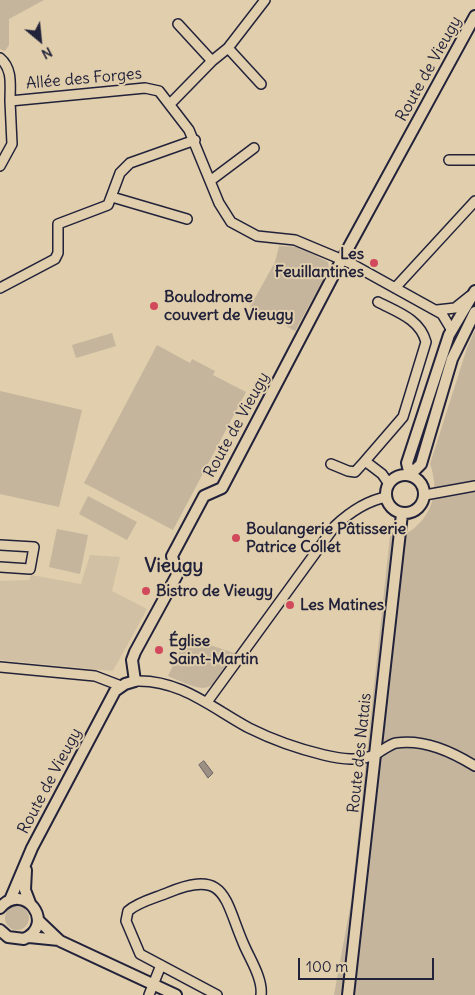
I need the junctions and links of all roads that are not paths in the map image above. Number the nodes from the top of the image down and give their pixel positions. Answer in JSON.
{"nodes":[{"id":1,"x":265,"y":0,"type":"edge"},
{"id":2,"x":475,"y":16,"type":"edge"},
{"id":3,"x":178,"y":24,"type":"dead end"},
{"id":4,"x":228,"y":48,"type":"junction"},
{"id":5,"x":0,"y":58,"type":"edge"},
{"id":6,"x":212,"y":61,"type":"junction"},
{"id":7,"x":262,"y":84,"type":"dead end"},
{"id":8,"x":10,"y":100,"type":"junction"},
{"id":9,"x":170,"y":104,"type":"junction"},
{"id":10,"x":194,"y":140,"type":"junction"},
{"id":11,"x":254,"y":148,"type":"dead end"},
{"id":12,"x":449,"y":160,"type":"dead end"},
{"id":13,"x":475,"y":160,"type":"edge"},
{"id":14,"x":0,"y":166,"type":"edge"},
{"id":15,"x":210,"y":181,"type":"junction"},
{"id":16,"x":112,"y":197,"type":"junction"},
{"id":17,"x":475,"y":201,"type":"edge"},
{"id":18,"x":187,"y":219,"type":"dead end"},
{"id":19,"x":342,"y":261,"type":"junction"},
{"id":20,"x":0,"y":288,"type":"edge"},
{"id":21,"x":395,"y":288,"type":"junction"},
{"id":22,"x":475,"y":291,"type":"edge"},
{"id":23,"x":378,"y":302,"type":"dead end"},
{"id":24,"x":437,"y":310,"type":"junction"},
{"id":25,"x":475,"y":312,"type":"edge"},
{"id":26,"x":451,"y":329,"type":"junction"},
{"id":27,"x":452,"y":359,"type":"junction"},
{"id":28,"x":365,"y":461,"type":"junction"},
{"id":29,"x":331,"y":464,"type":"dead end"},
{"id":30,"x":410,"y":475,"type":"junction"},
{"id":31,"x":389,"y":484,"type":"junction"},
{"id":32,"x":475,"y":486,"type":"edge"},
{"id":33,"x":425,"y":495,"type":"junction"},
{"id":34,"x":386,"y":497,"type":"junction"},
{"id":35,"x":402,"y":514,"type":"junction"},
{"id":36,"x":0,"y":545,"type":"edge"},
{"id":37,"x":0,"y":567,"type":"edge"},
{"id":38,"x":0,"y":667,"type":"edge"},
{"id":39,"x":135,"y":681,"type":"junction"},
{"id":40,"x":121,"y":686,"type":"junction"},
{"id":41,"x":207,"y":702,"type":"junction"},
{"id":42,"x":374,"y":755,"type":"junction"},
{"id":43,"x":475,"y":766,"type":"edge"},
{"id":44,"x":26,"y":862,"type":"junction"},
{"id":45,"x":4,"y":902,"type":"edge"},
{"id":46,"x":30,"y":903,"type":"junction"},
{"id":47,"x":38,"y":920,"type":"junction"},
{"id":48,"x":29,"y":936,"type":"junction"},
{"id":49,"x":3,"y":937,"type":"edge"},
{"id":50,"x":60,"y":941,"type":"junction"},
{"id":51,"x":161,"y":965,"type":"junction"},
{"id":52,"x":154,"y":985,"type":"junction"},
{"id":53,"x":149,"y":995,"type":"edge"},
{"id":54,"x":176,"y":995,"type":"edge"},
{"id":55,"x":217,"y":995,"type":"edge"},
{"id":56,"x":261,"y":995,"type":"edge"},
{"id":57,"x":348,"y":995,"type":"edge"}],
"edges":[{"from":1,"to":4,"type":"street"},
{"from":2,"to":19,"type":"street","name":"Route de Vieugy"},
{"from":3,"to":6,"type":"street"},
{"from":4,"to":6,"type":"street"},
{"from":4,"to":7,"type":"street"},
{"from":5,"to":8,"type":"street","name":"Allée des Forges"},
{"from":6,"to":9,"type":"street"},
{"from":8,"to":9,"type":"street","name":"Allée des Forges"},
{"from":8,"to":14,"type":"street"},
{"from":9,"to":10,"type":"street","name":"Allée des Forges"},
{"from":10,"to":15,"type":"street","name":"Allée des Forges"},
{"from":10,"to":16,"type":"street"},
{"from":11,"to":15,"type":"street"},
{"from":12,"to":13,"type":"street"},
{"from":15,"to":19,"type":"street","name":"Allée des Forges"},
{"from":16,"to":18,"type":"street"},
{"from":16,"to":20,"type":"street"},
{"from":17,"to":21,"type":"street"},
{"from":19,"to":21,"type":"street","name":"Allée des Forges"},
{"from":19,"to":39,"type":"street","name":"Route de Vieugy"},
{"from":21,"to":24,"type":"street","name":"Allée des Forges"},
{"from":22,"to":24,"type":"street"},
{"from":22,"to":26,"type":"street"},
{"from":23,"to":28,"type":"street"},
{"from":24,"to":26,"type":"street","name":"Allée des Forges"},
{"from":25,"to":27,"type":"street"},
{"from":26,"to":27,"type":"street"},
{"from":26,"to":30,"type":"street"},
{"from":27,"to":30,"type":"street"},
{"from":28,"to":29,"type":"street"},
{"from":28,"to":31,"type":"street"},
{"from":30,"to":31,"type":"street"},
{"from":30,"to":33,"type":"street"},
{"from":31,"to":34,"type":"street"},
{"from":32,"to":33,"type":"street"},
{"from":33,"to":35,"type":"street"},
{"from":34,"to":35,"type":"street"},
{"from":34,"to":41,"type":"street"},
{"from":35,"to":42,"type":"street","name":"Route des Natais"},
{"from":36,"to":37,"type":"street"},
{"from":38,"to":40,"type":"street"},
{"from":39,"to":40,"type":"street"},
{"from":39,"to":41,"type":"street"},
{"from":40,"to":44,"type":"street","name":"Route de Vieugy"},
{"from":41,"to":42,"type":"street"},
{"from":42,"to":43,"type":"street"},
{"from":42,"to":57,"type":"street","name":"Route des Natais"},
{"from":44,"to":45,"type":"street","name":"Route de Vieugy"},
{"from":44,"to":46,"type":"street","name":"Route de Vieugy"},
{"from":45,"to":46,"type":"street"},
{"from":46,"to":47,"type":"street","name":"Route de Vieugy"},
{"from":47,"to":48,"type":"street"},
{"from":47,"to":50,"type":"street"},
{"from":48,"to":49,"type":"street"},
{"from":48,"to":50,"type":"street"},
{"from":50,"to":52,"type":"street"},
{"from":51,"to":52,"type":"street"},
{"from":51,"to":55,"type":"street"},
{"from":51,"to":56,"type":"street"},
{"from":52,"to":53,"type":"street"},
{"from":52,"to":54,"type":"street"}]}
